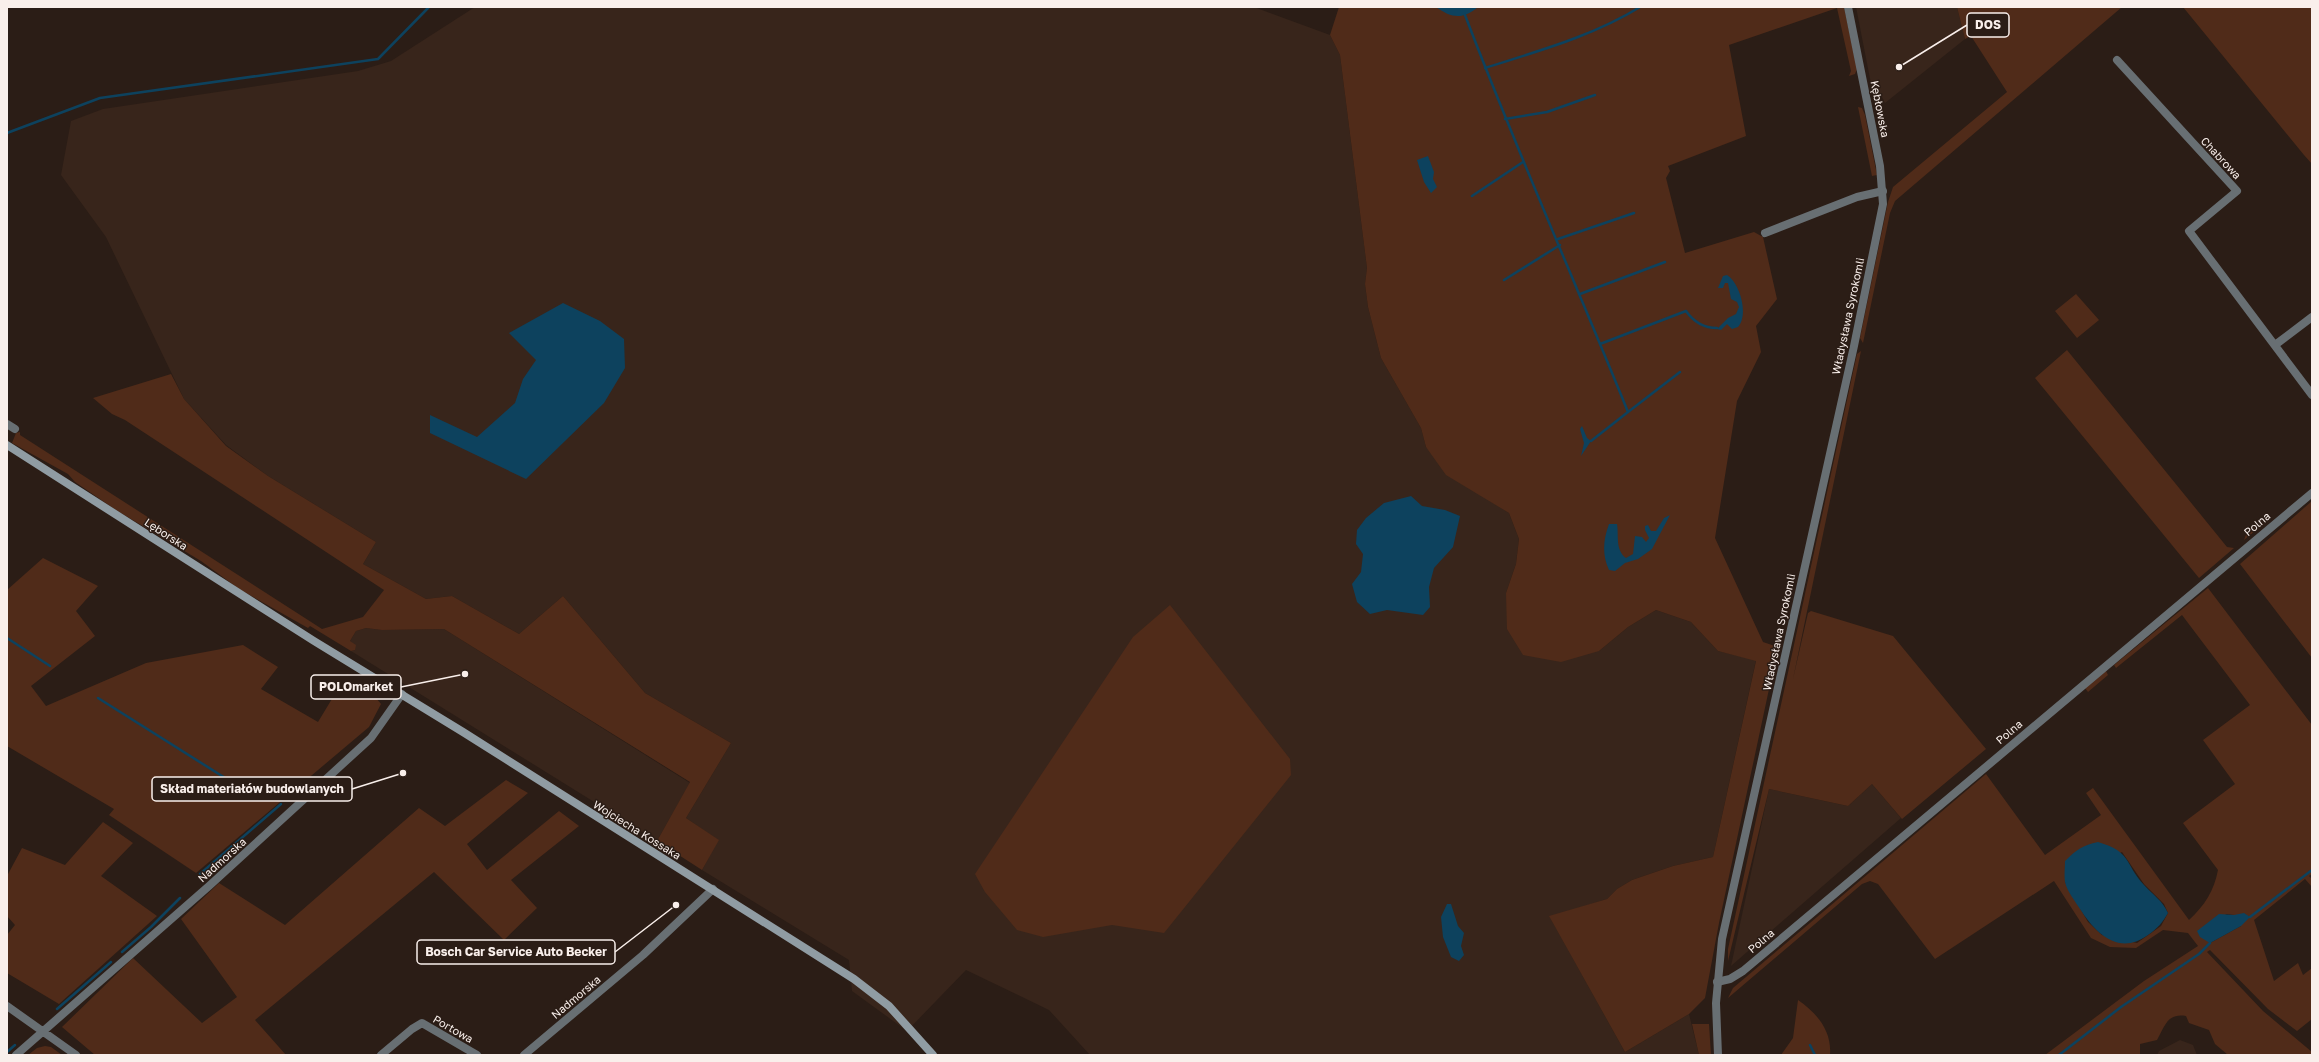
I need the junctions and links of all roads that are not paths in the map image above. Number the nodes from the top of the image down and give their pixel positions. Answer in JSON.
{"nodes":[{"id":1,"x":1848,"y":7,"type":"edge"},
{"id":2,"x":2117,"y":60,"type":"dead end"},
{"id":3,"x":1883,"y":191,"type":"junction"},
{"id":4,"x":1881,"y":216,"type":"joint"},
{"id":5,"x":1765,"y":232,"type":"dead end"},
{"id":6,"x":2312,"y":317,"type":"edge"},
{"id":7,"x":2275,"y":345,"type":"junction"},
{"id":8,"x":2312,"y":395,"type":"edge"},
{"id":9,"x":7,"y":424,"type":"edge"},
{"id":10,"x":15,"y":429,"type":"dead end"},
{"id":11,"x":7,"y":445,"type":"edge"},
{"id":12,"x":2312,"y":493,"type":"edge"},
{"id":13,"x":314,"y":641,"type":"joint"},
{"id":14,"x":402,"y":694,"type":"junction"},
{"id":15,"x":713,"y":889,"type":"junction"},
{"id":16,"x":1717,"y":982,"type":"junction"},
{"id":17,"x":7,"y":1006,"type":"edge"},
{"id":18,"x":43,"y":1030,"type":"junction"},
{"id":19,"x":16,"y":1055,"type":"edge"},
{"id":20,"x":76,"y":1055,"type":"edge"},
{"id":21,"x":381,"y":1055,"type":"edge"},
{"id":22,"x":477,"y":1055,"type":"edge"},
{"id":23,"x":524,"y":1055,"type":"edge"},
{"id":24,"x":933,"y":1055,"type":"edge"},
{"id":25,"x":1718,"y":1055,"type":"edge"}],
"edges":[{"from":1,"to":3,"type":"street","name":"Kębłowska"},
{"from":2,"to":7,"type":"street","name":"Chabrowa"},
{"from":3,"to":4,"type":"street","name":"Kębłowska"},
{"from":3,"to":5,"type":"street"},
{"from":4,"to":16,"type":"street","name":"Władysława Syrokomli"},
{"from":6,"to":7,"type":"street"},
{"from":7,"to":8,"type":"street","name":"Chabrowa"},
{"from":9,"to":10,"type":"street"},
{"from":11,"to":13,"type":"main road","name":"Lęborska"},
{"from":12,"to":16,"type":"street","name":"Polna"},
{"from":13,"to":14,"type":"main road","name":"Wojciecha Kossaka"},
{"from":14,"to":15,"type":"main road","name":"Wojciecha Kossaka"},
{"from":14,"to":18,"type":"street","name":"Nadmorska"},
{"from":15,"to":23,"type":"street","name":"Nadmorska"},
{"from":15,"to":24,"type":"main road","name":"Wojciecha Kossaka"},
{"from":16,"to":25,"type":"street","name":"Władysława Syrokomli"},
{"from":17,"to":18,"type":"street"},
{"from":18,"to":19,"type":"street","name":"Nadmorska"},
{"from":18,"to":20,"type":"street"},
{"from":21,"to":22,"type":"street","name":"Portowa"}]}
